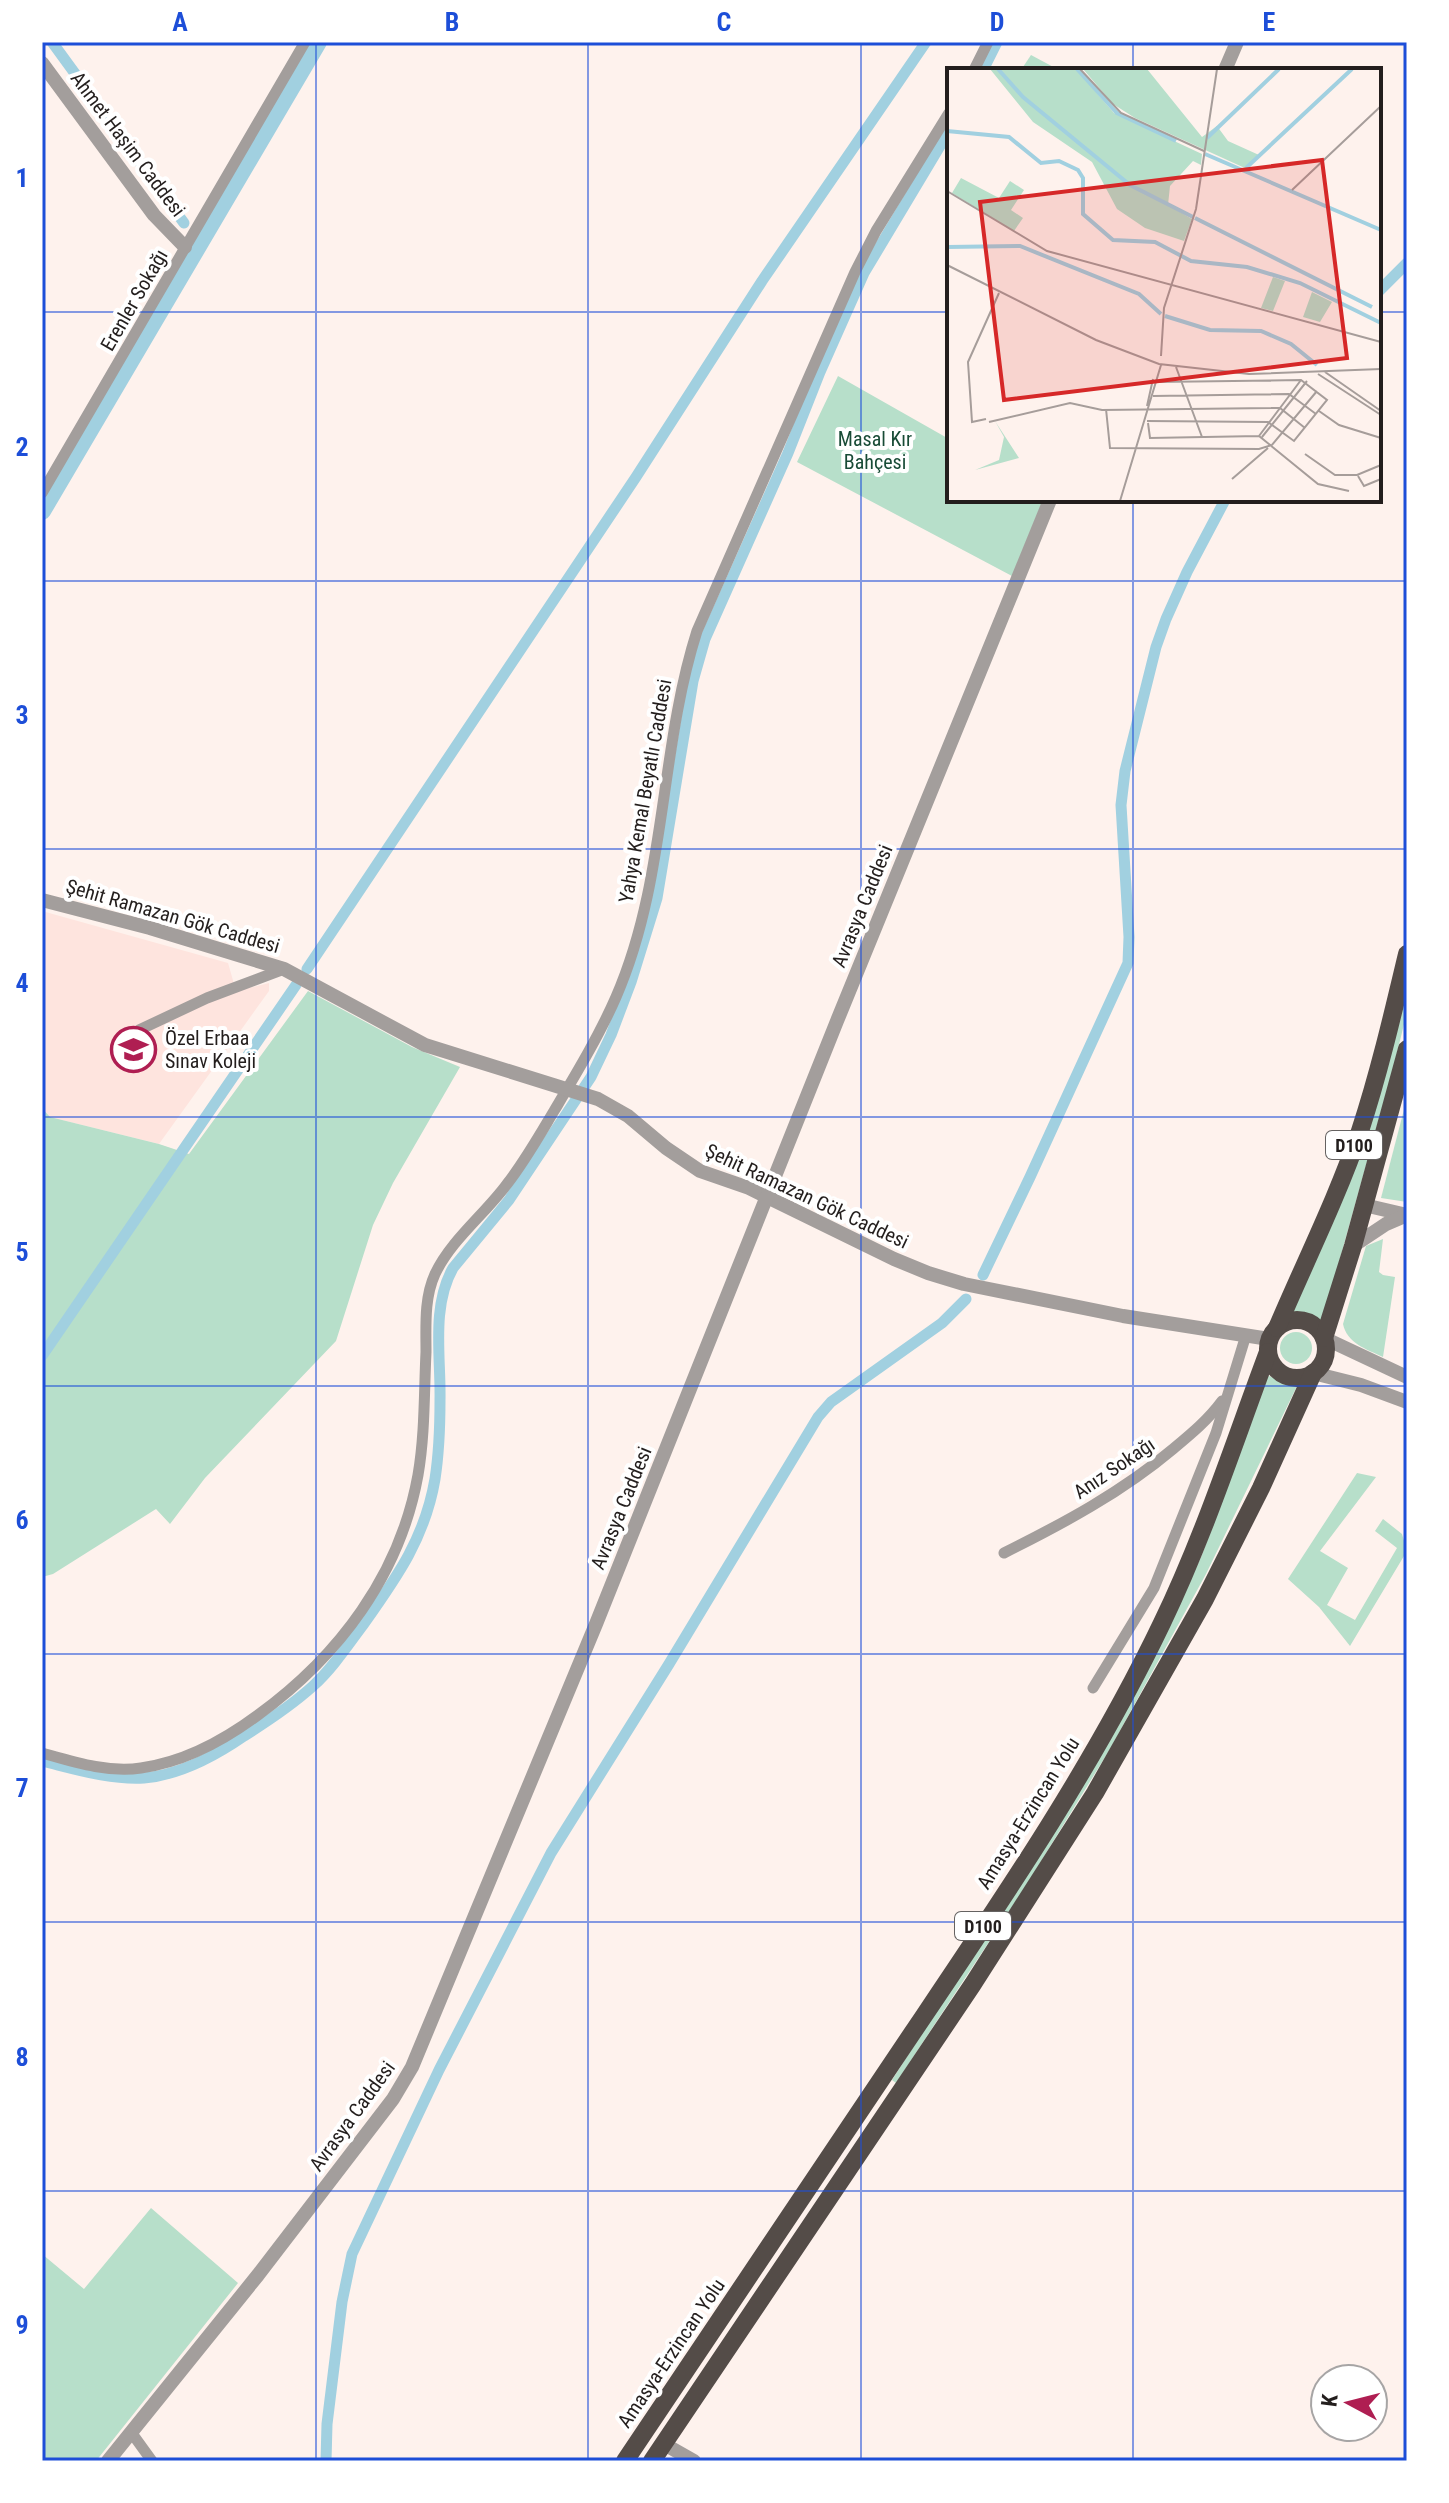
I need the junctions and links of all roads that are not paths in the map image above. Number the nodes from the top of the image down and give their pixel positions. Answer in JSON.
{"nodes":[{"id":1,"x":305,"y":42,"type":"edge"},
{"id":2,"x":988,"y":42,"type":"edge"},
{"id":3,"x":1237,"y":42,"type":"edge"},
{"id":4,"x":42,"y":63,"type":"edge"},
{"id":5,"x":975,"y":68,"type":"edge"},
{"id":6,"x":1226,"y":68,"type":"edge"},
{"id":7,"x":947,"y":116,"type":"edge"},
{"id":8,"x":185,"y":247,"type":"junction"},
{"id":9,"x":42,"y":493,"type":"edge"},
{"id":10,"x":1049,"y":502,"type":"edge"},
{"id":11,"x":42,"y":900,"type":"edge"},
{"id":12,"x":1407,"y":954,"type":"edge"},
{"id":13,"x":284,"y":969,"type":"junction"},
{"id":14,"x":139,"y":1030,"type":"dead end"},
{"id":15,"x":1407,"y":1049,"type":"edge"},
{"id":16,"x":568,"y":1088,"type":"junction"},
{"id":17,"x":767,"y":1196,"type":"junction"},
{"id":18,"x":1364,"y":1205,"type":"junction"},
{"id":19,"x":1407,"y":1215,"type":"edge"},
{"id":20,"x":1353,"y":1246,"type":"junction"},
{"id":21,"x":1246,"y":1335,"type":"junction"},
{"id":22,"x":1324,"y":1338,"type":"junction"},
{"id":23,"x":1271,"y":1340,"type":"junction"},
{"id":24,"x":1313,"y":1373,"type":"junction"},
{"id":25,"x":1407,"y":1377,"type":"edge"},
{"id":26,"x":1228,"y":1393,"type":"junction"},
{"id":27,"x":1407,"y":1402,"type":"edge"},
{"id":28,"x":1004,"y":1553,"type":"dead end"},
{"id":29,"x":1093,"y":1688,"type":"dead end"},
{"id":30,"x":42,"y":1753,"type":"edge"},
{"id":31,"x":131,"y":2432,"type":"junction"},
{"id":32,"x":664,"y":2444,"type":"junction"},
{"id":33,"x":108,"y":2461,"type":"edge"},
{"id":34,"x":152,"y":2461,"type":"edge"},
{"id":35,"x":625,"y":2461,"type":"edge"},
{"id":36,"x":652,"y":2461,"type":"edge"},
{"id":37,"x":694,"y":2461,"type":"edge"}],
"edges":[{"from":1,"to":8,"type":"street","name":"Erenler Sokağı"},
{"from":2,"to":5,"type":"street"},
{"from":3,"to":6,"type":"street"},
{"from":4,"to":8,"type":"street","name":"Ahmet Haşim Caddesi"},
{"from":7,"to":16,"type":"street","name":"Yahya Kemal Beyatlı Caddesi"},
{"from":8,"to":9,"type":"street","name":"Erenler Sokağı"},
{"from":10,"to":17,"type":"street","name":"Avrasya Caddesi"},
{"from":11,"to":13,"type":"street","name":"Şehit Ramazan Gök Caddesi"},
{"from":12,"to":23,"type":"highway","name":"Amasya-Erzincan Yolu","number":"D100"},
{"from":13,"to":14,"type":"street"},
{"from":13,"to":16,"type":"street","name":"Şehit Ramazan Gök Caddesi"},
{"from":15,"to":18,"type":"highway","number":"D100"},
{"from":16,"to":17,"type":"street","name":"Şehit Ramazan Gök Caddesi"},
{"from":16,"to":30,"type":"street","name":"Yahya Kemal Beyatlı Caddesi"},
{"from":17,"to":21,"type":"street","name":"Şehit Ramazan Gök Caddesi"},
{"from":17,"to":31,"type":"street","name":"Avrasya Caddesi"},
{"from":18,"to":19,"type":"street"},
{"from":18,"to":20,"type":"highway","number":"D100"},
{"from":19,"to":20,"type":"street"},
{"from":20,"to":22,"type":"highway","number":"D100"},
{"from":21,"to":23,"type":"street","name":"Şehit Ramazan Gök Caddesi"},
{"from":21,"to":26,"type":"street"},
{"from":22,"to":23,"type":"highway"},
{"from":22,"to":24,"type":"highway"},
{"from":22,"to":25,"type":"street"},
{"from":23,"to":24,"type":"highway"},
{"from":23,"to":35,"type":"highway","name":"Amasya-Erzincan Yolu","number":"D100"},
{"from":24,"to":27,"type":"street"},
{"from":24,"to":32,"type":"highway","number":"D100"},
{"from":26,"to":28,"type":"street","name":"Anız Sokağı"},
{"from":26,"to":29,"type":"street"},
{"from":31,"to":33,"type":"street","name":"Avrasya Caddesi"},
{"from":31,"to":34,"type":"street"},
{"from":32,"to":36,"type":"highway","number":"D100"},
{"from":32,"to":37,"type":"street"}]}
